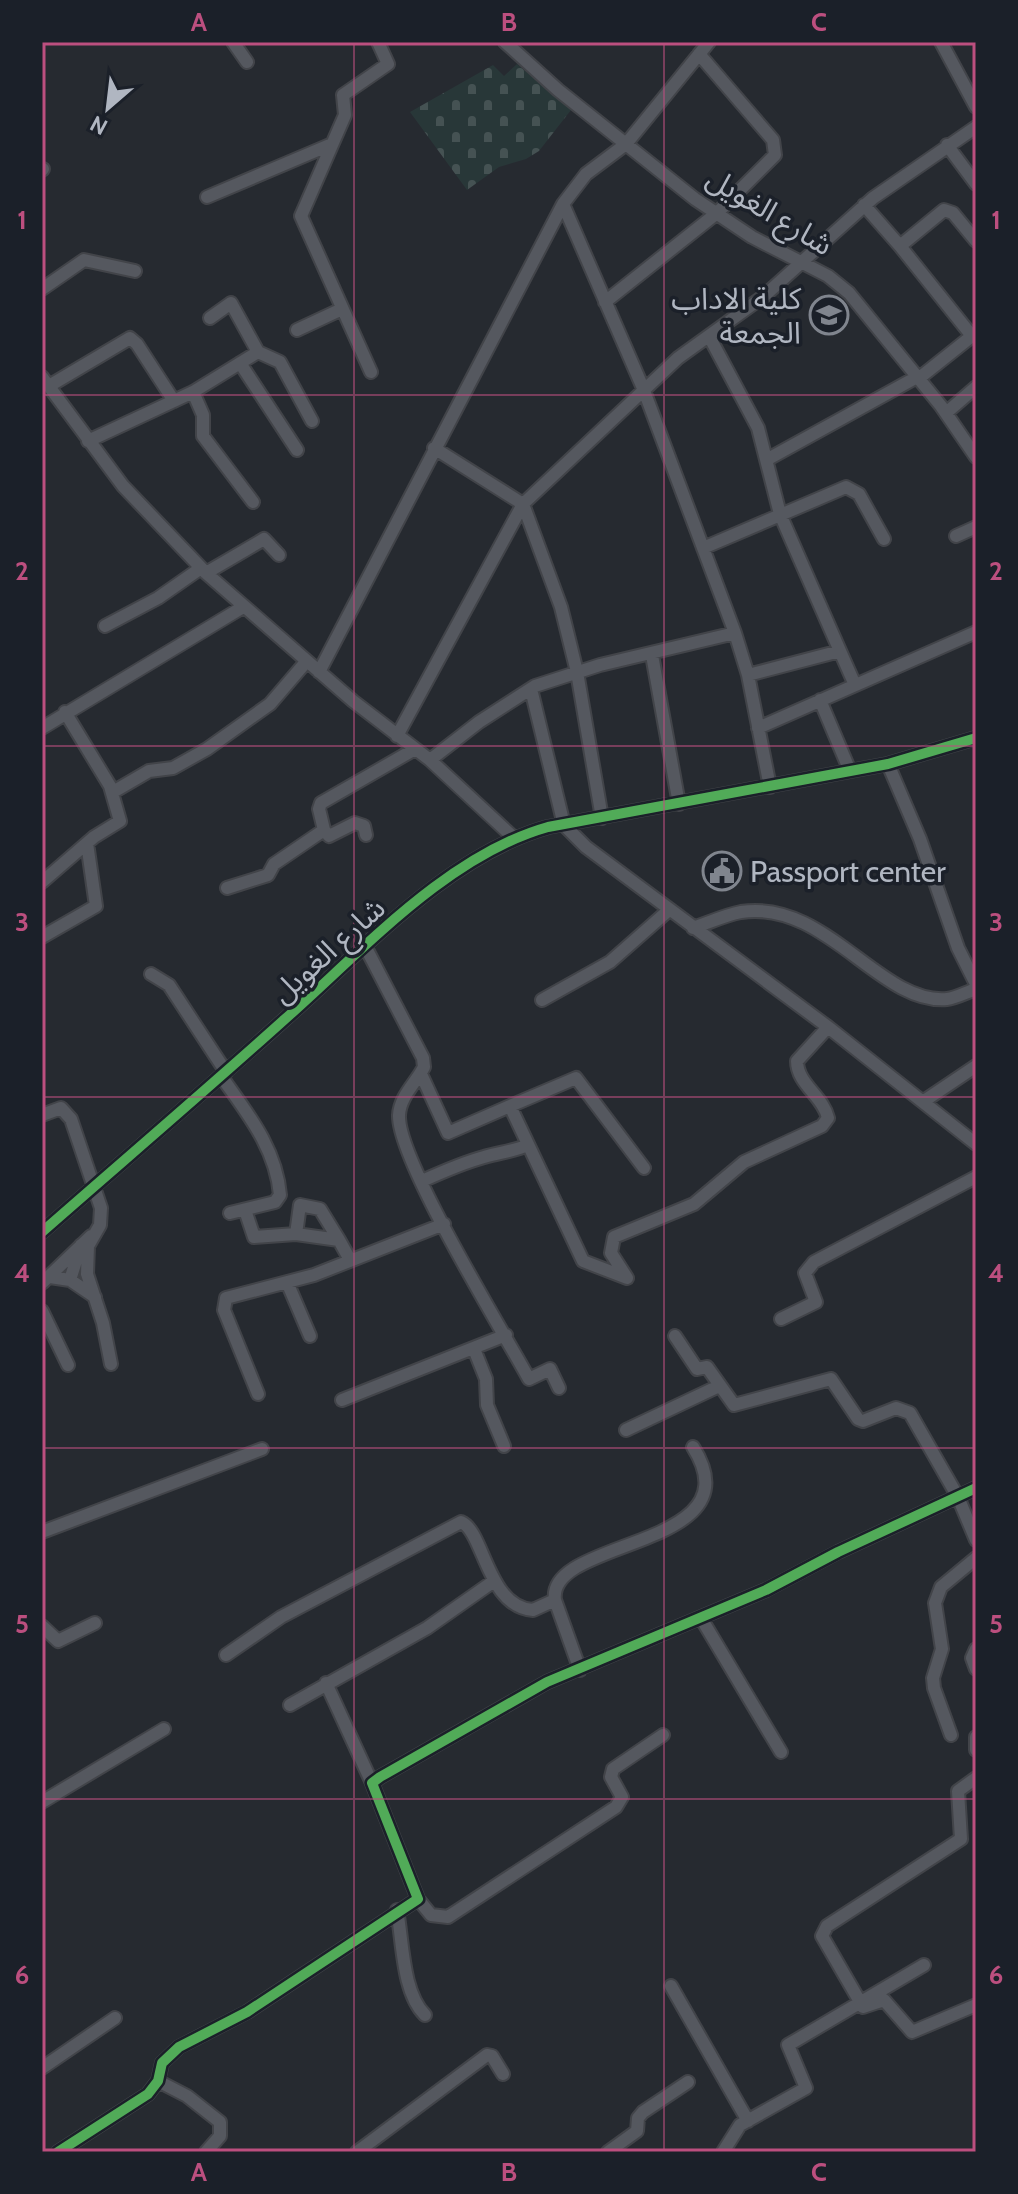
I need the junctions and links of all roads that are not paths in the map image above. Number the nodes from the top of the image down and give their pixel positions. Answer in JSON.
{"nodes":[{"id":1,"x":233,"y":42,"type":"edge"},
{"id":2,"x":378,"y":42,"type":"edge"},
{"id":3,"x":505,"y":42,"type":"edge"},
{"id":4,"x":709,"y":42,"type":"edge"},
{"id":5,"x":941,"y":42,"type":"edge"},
{"id":6,"x":699,"y":54,"type":"junction"},
{"id":7,"x":247,"y":62,"type":"dead end"},
{"id":8,"x":976,"y":107,"type":"edge"},
{"id":9,"x":976,"y":127,"type":"edge"},
{"id":10,"x":332,"y":144,"type":"junction"},
{"id":11,"x":626,"y":144,"type":"junction"},
{"id":12,"x":947,"y":145,"type":"junction"},
{"id":13,"x":976,"y":184,"type":"edge"},
{"id":14,"x":207,"y":197,"type":"dead end"},
{"id":15,"x":563,"y":204,"type":"junction"},
{"id":16,"x":864,"y":205,"type":"junction"},
{"id":17,"x":717,"y":213,"type":"junction"},
{"id":18,"x":976,"y":241,"type":"edge"},
{"id":19,"x":900,"y":246,"type":"junction"},
{"id":20,"x":803,"y":262,"type":"junction"},
{"id":21,"x":135,"y":271,"type":"dead end"},
{"id":22,"x":42,"y":289,"type":"edge"},
{"id":23,"x":605,"y":302,"type":"junction"},
{"id":24,"x":342,"y":309,"type":"junction"},
{"id":25,"x":210,"y":318,"type":"dead end"},
{"id":26,"x":297,"y":330,"type":"dead end"},
{"id":27,"x":710,"y":338,"type":"junction"},
{"id":28,"x":974,"y":338,"type":"edge"},
{"id":29,"x":258,"y":352,"type":"junction"},
{"id":30,"x":240,"y":363,"type":"junction"},
{"id":31,"x":371,"y":372,"type":"dead end"},
{"id":32,"x":918,"y":378,"type":"junction"},
{"id":33,"x":45,"y":382,"type":"edge"},
{"id":34,"x":976,"y":387,"type":"edge"},
{"id":35,"x":643,"y":388,"type":"junction"},
{"id":36,"x":193,"y":392,"type":"junction"},
{"id":37,"x":174,"y":401,"type":"junction"},
{"id":38,"x":946,"y":413,"type":"junction"},
{"id":39,"x":312,"y":421,"type":"dead end"},
{"id":40,"x":88,"y":441,"type":"junction"},
{"id":41,"x":434,"y":448,"type":"junction"},
{"id":42,"x":297,"y":450,"type":"dead end"},
{"id":43,"x":976,"y":457,"type":"edge"},
{"id":44,"x":768,"y":459,"type":"junction"},
{"id":45,"x":253,"y":502,"type":"dead end"},
{"id":46,"x":523,"y":504,"type":"junction"},
{"id":47,"x":780,"y":514,"type":"junction"},
{"id":48,"x":976,"y":527,"type":"edge"},
{"id":49,"x":956,"y":536,"type":"dead end"},
{"id":50,"x":884,"y":539,"type":"dead end"},
{"id":51,"x":703,"y":548,"type":"junction"},
{"id":52,"x":279,"y":555,"type":"dead end"},
{"id":53,"x":204,"y":571,"type":"junction"},
{"id":54,"x":243,"y":607,"type":"junction"},
{"id":55,"x":105,"y":626,"type":"dead end"},
{"id":56,"x":976,"y":632,"type":"edge"},
{"id":57,"x":735,"y":633,"type":"junction"},
{"id":58,"x":840,"y":651,"type":"junction"},
{"id":59,"x":652,"y":655,"type":"junction"},
{"id":60,"x":306,"y":662,"type":"junction"},
{"id":61,"x":319,"y":672,"type":"junction"},
{"id":62,"x":577,"y":672,"type":"junction"},
{"id":63,"x":748,"y":675,"type":"junction"},
{"id":64,"x":855,"y":685,"type":"junction"},
{"id":65,"x":531,"y":689,"type":"junction"},
{"id":66,"x":820,"y":700,"type":"junction"},
{"id":67,"x":65,"y":712,"type":"junction"},
{"id":68,"x":42,"y":728,"type":"edge"},
{"id":69,"x":758,"y":728,"type":"junction"},
{"id":70,"x":397,"y":736,"type":"junction"},
{"id":71,"x":975,"y":742,"type":"edge"},
{"id":72,"x":415,"y":749,"type":"junction"},
{"id":73,"x":430,"y":760,"type":"junction"},
{"id":74,"x":888,"y":764,"type":"junction"},
{"id":75,"x":850,"y":771,"type":"junction"},
{"id":76,"x":770,"y":787,"type":"junction"},
{"id":77,"x":113,"y":792,"type":"junction"},
{"id":78,"x":679,"y":804,"type":"junction"},
{"id":79,"x":602,"y":818,"type":"junction"},
{"id":80,"x":564,"y":825,"type":"junction"},
{"id":81,"x":324,"y":830,"type":"junction"},
{"id":82,"x":366,"y":835,"type":"dead end"},
{"id":83,"x":513,"y":837,"type":"junction"},
{"id":84,"x":87,"y":843,"type":"junction"},
{"id":85,"x":42,"y":882,"type":"edge"},
{"id":86,"x":227,"y":888,"type":"dead end"},
{"id":87,"x":669,"y":910,"type":"junction"},
{"id":88,"x":693,"y":928,"type":"junction"},
{"id":89,"x":42,"y":937,"type":"edge"},
{"id":90,"x":366,"y":948,"type":"junction"},
{"id":91,"x":151,"y":974,"type":"dead end"},
{"id":92,"x":976,"y":987,"type":"edge"},
{"id":93,"x":542,"y":1000,"type":"dead end"},
{"id":94,"x":828,"y":1027,"type":"junction"},
{"id":95,"x":976,"y":1066,"type":"edge"},
{"id":96,"x":224,"y":1074,"type":"junction"},
{"id":97,"x":421,"y":1074,"type":"junction"},
{"id":98,"x":924,"y":1101,"type":"junction"},
{"id":99,"x":510,"y":1106,"type":"junction"},
{"id":100,"x":42,"y":1115,"type":"edge"},
{"id":101,"x":976,"y":1144,"type":"edge"},
{"id":102,"x":528,"y":1145,"type":"junction"},
{"id":103,"x":644,"y":1168,"type":"dead end"},
{"id":104,"x":976,"y":1177,"type":"edge"},
{"id":105,"x":422,"y":1181,"type":"junction"},
{"id":106,"x":93,"y":1187,"type":"junction"},
{"id":107,"x":280,"y":1195,"type":"junction"},
{"id":108,"x":300,"y":1205,"type":"junction"},
{"id":109,"x":245,"y":1210,"type":"junction"},
{"id":110,"x":230,"y":1213,"type":"dead end"},
{"id":111,"x":444,"y":1224,"type":"junction"},
{"id":112,"x":97,"y":1231,"type":"junction"},
{"id":113,"x":42,"y":1232,"type":"edge"},
{"id":114,"x":296,"y":1234,"type":"junction"},
{"id":115,"x":339,"y":1240,"type":"junction"},
{"id":116,"x":82,"y":1245,"type":"junction"},
{"id":117,"x":349,"y":1258,"type":"junction"},
{"id":118,"x":46,"y":1280,"type":"edge"},
{"id":119,"x":70,"y":1280,"type":"junction"},
{"id":120,"x":287,"y":1282,"type":"junction"},
{"id":121,"x":95,"y":1297,"type":"junction"},
{"id":122,"x":42,"y":1311,"type":"edge"},
{"id":123,"x":781,"y":1319,"type":"dead end"},
{"id":124,"x":506,"y":1335,"type":"junction"},
{"id":125,"x":310,"y":1336,"type":"dead end"},
{"id":126,"x":675,"y":1336,"type":"dead end"},
{"id":127,"x":474,"y":1349,"type":"junction"},
{"id":128,"x":111,"y":1364,"type":"dead end"},
{"id":129,"x":68,"y":1365,"type":"dead end"},
{"id":130,"x":719,"y":1386,"type":"junction"},
{"id":131,"x":559,"y":1388,"type":"dead end"},
{"id":132,"x":258,"y":1394,"type":"dead end"},
{"id":133,"x":342,"y":1400,"type":"dead end"},
{"id":134,"x":626,"y":1430,"type":"dead end"},
{"id":135,"x":504,"y":1446,"type":"dead end"},
{"id":136,"x":693,"y":1447,"type":"dead end"},
{"id":137,"x":262,"y":1449,"type":"dead end"},
{"id":138,"x":976,"y":1488,"type":"edge"},
{"id":139,"x":958,"y":1497,"type":"junction"},
{"id":140,"x":42,"y":1532,"type":"edge"},
{"id":141,"x":976,"y":1540,"type":"edge"},
{"id":142,"x":976,"y":1558,"type":"edge"},
{"id":143,"x":494,"y":1581,"type":"junction"},
{"id":144,"x":555,"y":1600,"type":"junction"},
{"id":145,"x":701,"y":1618,"type":"junction"},
{"id":146,"x":95,"y":1623,"type":"dead end"},
{"id":147,"x":42,"y":1626,"type":"edge"},
{"id":148,"x":976,"y":1649,"type":"edge"},
{"id":149,"x":226,"y":1655,"type":"dead end"},
{"id":150,"x":976,"y":1669,"type":"edge"},
{"id":151,"x":580,"y":1670,"type":"junction"},
{"id":152,"x":326,"y":1683,"type":"junction"},
{"id":153,"x":290,"y":1705,"type":"dead end"},
{"id":154,"x":164,"y":1729,"type":"dead end"},
{"id":155,"x":663,"y":1735,"type":"dead end"},
{"id":156,"x":951,"y":1735,"type":"dead end"},
{"id":157,"x":976,"y":1737,"type":"edge"},
{"id":158,"x":976,"y":1750,"type":"edge"},
{"id":159,"x":781,"y":1752,"type":"dead end"},
{"id":160,"x":976,"y":1778,"type":"edge"},
{"id":161,"x":372,"y":1783,"type":"junction"},
{"id":162,"x":42,"y":1802,"type":"edge"},
{"id":163,"x":969,"y":1832,"type":"edge"},
{"id":164,"x":418,"y":1899,"type":"junction"},
{"id":165,"x":397,"y":1910,"type":"junction"},
{"id":166,"x":924,"y":1965,"type":"dead end"},
{"id":167,"x":671,"y":1986,"type":"dead end"},
{"id":168,"x":860,"y":2003,"type":"junction"},
{"id":169,"x":976,"y":2005,"type":"edge"},
{"id":170,"x":425,"y":2015,"type":"dead end"},
{"id":171,"x":115,"y":2018,"type":"dead end"},
{"id":172,"x":42,"y":2068,"type":"edge"},
{"id":173,"x":503,"y":2074,"type":"dead end"},
{"id":174,"x":158,"y":2081,"type":"junction"},
{"id":175,"x":688,"y":2082,"type":"dead end"},
{"id":176,"x":748,"y":2121,"type":"junction"},
{"id":177,"x":58,"y":2152,"type":"edge"},
{"id":178,"x":206,"y":2152,"type":"edge"},
{"id":179,"x":357,"y":2152,"type":"edge"},
{"id":180,"x":608,"y":2152,"type":"edge"},
{"id":181,"x":723,"y":2152,"type":"edge"}],
"edges":[{"from":1,"to":7,"type":"street"},
{"from":2,"to":10,"type":"street"},
{"from":3,"to":11,"type":"street","name":"شارع الغويل"},
{"from":4,"to":6,"type":"street"},
{"from":5,"to":8,"type":"street"},
{"from":6,"to":11,"type":"street"},
{"from":6,"to":17,"type":"street"},
{"from":9,"to":12,"type":"street"},
{"from":10,"to":14,"type":"street"},
{"from":10,"to":24,"type":"street"},
{"from":11,"to":15,"type":"street"},
{"from":11,"to":17,"type":"street","name":"شارع الغويل"},
{"from":12,"to":13,"type":"street"},
{"from":12,"to":16,"type":"street"},
{"from":15,"to":23,"type":"street"},
{"from":15,"to":41,"type":"street"},
{"from":16,"to":19,"type":"street"},
{"from":16,"to":20,"type":"street"},
{"from":17,"to":20,"type":"street","name":"شارع الغويل"},
{"from":17,"to":23,"type":"street"},
{"from":18,"to":19,"type":"street"},
{"from":19,"to":28,"type":"street"},
{"from":20,"to":27,"type":"street"},
{"from":20,"to":32,"type":"street","name":"شارع الغويل"},
{"from":21,"to":22,"type":"street"},
{"from":23,"to":35,"type":"street"},
{"from":24,"to":26,"type":"street"},
{"from":24,"to":31,"type":"street"},
{"from":25,"to":29,"type":"street"},
{"from":27,"to":35,"type":"street"},
{"from":27,"to":44,"type":"street"},
{"from":28,"to":32,"type":"street"},
{"from":29,"to":30,"type":"street"},
{"from":29,"to":39,"type":"street"},
{"from":30,"to":36,"type":"street"},
{"from":30,"to":42,"type":"street"},
{"from":32,"to":38,"type":"street","name":"شارع الغويل"},
{"from":32,"to":44,"type":"street"},
{"from":33,"to":37,"type":"street"},
{"from":33,"to":40,"type":"street"},
{"from":34,"to":38,"type":"street"},
{"from":35,"to":46,"type":"street"},
{"from":35,"to":51,"type":"street"},
{"from":36,"to":37,"type":"street"},
{"from":36,"to":45,"type":"street"},
{"from":37,"to":40,"type":"street"},
{"from":38,"to":43,"type":"street","name":"شارع الغويل"},
{"from":40,"to":53,"type":"street"},
{"from":41,"to":46,"type":"street"},
{"from":41,"to":61,"type":"street"},
{"from":44,"to":47,"type":"street"},
{"from":46,"to":62,"type":"street"},
{"from":46,"to":70,"type":"street"},
{"from":47,"to":50,"type":"street"},
{"from":47,"to":51,"type":"street"},
{"from":47,"to":58,"type":"street"},
{"from":48,"to":49,"type":"street"},
{"from":51,"to":57,"type":"street"},
{"from":52,"to":53,"type":"street"},
{"from":53,"to":54,"type":"street"},
{"from":53,"to":55,"type":"street"},
{"from":54,"to":60,"type":"street"},
{"from":54,"to":67,"type":"street"},
{"from":56,"to":64,"type":"street"},
{"from":57,"to":59,"type":"street"},
{"from":57,"to":63,"type":"street"},
{"from":58,"to":63,"type":"street"},
{"from":58,"to":64,"type":"street"},
{"from":59,"to":62,"type":"street"},
{"from":59,"to":78,"type":"street"},
{"from":60,"to":61,"type":"street"},
{"from":60,"to":77,"type":"street"},
{"from":61,"to":70,"type":"street"},
{"from":62,"to":65,"type":"street"},
{"from":62,"to":79,"type":"street"},
{"from":63,"to":69,"type":"street"},
{"from":64,"to":66,"type":"street"},
{"from":65,"to":73,"type":"street"},
{"from":65,"to":80,"type":"street"},
{"from":66,"to":69,"type":"street"},
{"from":66,"to":75,"type":"street"},
{"from":67,"to":68,"type":"street"},
{"from":67,"to":77,"type":"street"},
{"from":69,"to":76,"type":"street"},
{"from":70,"to":72,"type":"street"},
{"from":71,"to":74,"type":"street","name":"شارع الغويل"},
{"from":72,"to":73,"type":"street"},
{"from":72,"to":81,"type":"street"},
{"from":73,"to":83,"type":"street"},
{"from":74,"to":75,"type":"street","name":"شارع الغويل"},
{"from":74,"to":92,"type":"street"},
{"from":75,"to":76,"type":"street","name":"شارع الغويل"},
{"from":76,"to":78,"type":"street","name":"شارع الغويل"},
{"from":77,"to":84,"type":"street"},
{"from":78,"to":79,"type":"street","name":"شارع الغويل"},
{"from":79,"to":80,"type":"street","name":"شارع الغويل"},
{"from":80,"to":83,"type":"street","name":"شارع الغويل"},
{"from":80,"to":87,"type":"street"},
{"from":81,"to":82,"type":"street"},
{"from":81,"to":86,"type":"street"},
{"from":83,"to":90,"type":"street","name":"شارع الغويل"},
{"from":84,"to":85,"type":"street"},
{"from":84,"to":89,"type":"street"},
{"from":87,"to":88,"type":"street"},
{"from":87,"to":93,"type":"street"},
{"from":88,"to":92,"type":"street"},
{"from":88,"to":94,"type":"street"},
{"from":90,"to":96,"type":"street","name":"شارع الغويل"},
{"from":90,"to":97,"type":"street"},
{"from":91,"to":96,"type":"street"},
{"from":94,"to":98,"type":"street"},
{"from":94,"to":102,"type":"street"},
{"from":95,"to":98,"type":"street"},
{"from":96,"to":106,"type":"street","name":"شارع الغويل"},
{"from":96,"to":107,"type":"street"},
{"from":97,"to":99,"type":"street"},
{"from":97,"to":105,"type":"street"},
{"from":98,"to":101,"type":"street"},
{"from":99,"to":102,"type":"street"},
{"from":99,"to":103,"type":"street"},
{"from":100,"to":106,"type":"street"},
{"from":102,"to":105,"type":"street"},
{"from":104,"to":123,"type":"street"},
{"from":105,"to":111,"type":"street"},
{"from":106,"to":112,"type":"street"},
{"from":106,"to":113,"type":"street","name":"شارع الغويل"},
{"from":107,"to":108,"type":"street"},
{"from":107,"to":109,"type":"street"},
{"from":108,"to":114,"type":"street"},
{"from":108,"to":115,"type":"street"},
{"from":109,"to":110,"type":"street"},
{"from":109,"to":114,"type":"street"},
{"from":111,"to":117,"type":"street"},
{"from":111,"to":124,"type":"street"},
{"from":112,"to":116,"type":"street"},
{"from":112,"to":121,"type":"street"},
{"from":114,"to":115,"type":"street"},
{"from":115,"to":117,"type":"street"},
{"from":116,"to":118,"type":"street"},
{"from":116,"to":119,"type":"street"},
{"from":117,"to":120,"type":"street"},
{"from":118,"to":119,"type":"street"},
{"from":119,"to":121,"type":"street"},
{"from":120,"to":125,"type":"street"},
{"from":120,"to":132,"type":"street"},
{"from":121,"to":128,"type":"street"},
{"from":122,"to":129,"type":"street"},
{"from":124,"to":127,"type":"street"},
{"from":124,"to":131,"type":"street"},
{"from":126,"to":130,"type":"street"},
{"from":127,"to":133,"type":"street"},
{"from":127,"to":135,"type":"street"},
{"from":130,"to":134,"type":"street"},
{"from":130,"to":139,"type":"street"},
{"from":136,"to":144,"type":"street"},
{"from":137,"to":140,"type":"street"},
{"from":138,"to":139,"type":"street"},
{"from":139,"to":141,"type":"street"},
{"from":139,"to":145,"type":"street"},
{"from":142,"to":156,"type":"street"},
{"from":143,"to":144,"type":"street"},
{"from":143,"to":149,"type":"street"},
{"from":143,"to":152,"type":"street"},
{"from":144,"to":151,"type":"street"},
{"from":145,"to":151,"type":"street"},
{"from":145,"to":159,"type":"street"},
{"from":146,"to":147,"type":"street"},
{"from":148,"to":150,"type":"street"},
{"from":151,"to":161,"type":"street"},
{"from":152,"to":153,"type":"street"},
{"from":152,"to":161,"type":"street"},
{"from":154,"to":162,"type":"street"},
{"from":155,"to":164,"type":"street"},
{"from":157,"to":158,"type":"street"},
{"from":160,"to":163,"type":"street"},
{"from":161,"to":164,"type":"street"},
{"from":163,"to":168,"type":"street"},
{"from":164,"to":165,"type":"street"},
{"from":165,"to":170,"type":"street"},
{"from":165,"to":174,"type":"street"},
{"from":166,"to":168,"type":"street"},
{"from":167,"to":176,"type":"street"},
{"from":168,"to":169,"type":"street"},
{"from":168,"to":176,"type":"street"},
{"from":171,"to":172,"type":"street"},
{"from":173,"to":179,"type":"street"},
{"from":174,"to":177,"type":"street"},
{"from":174,"to":178,"type":"street"},
{"from":175,"to":180,"type":"street"},
{"from":176,"to":181,"type":"street"}]}
